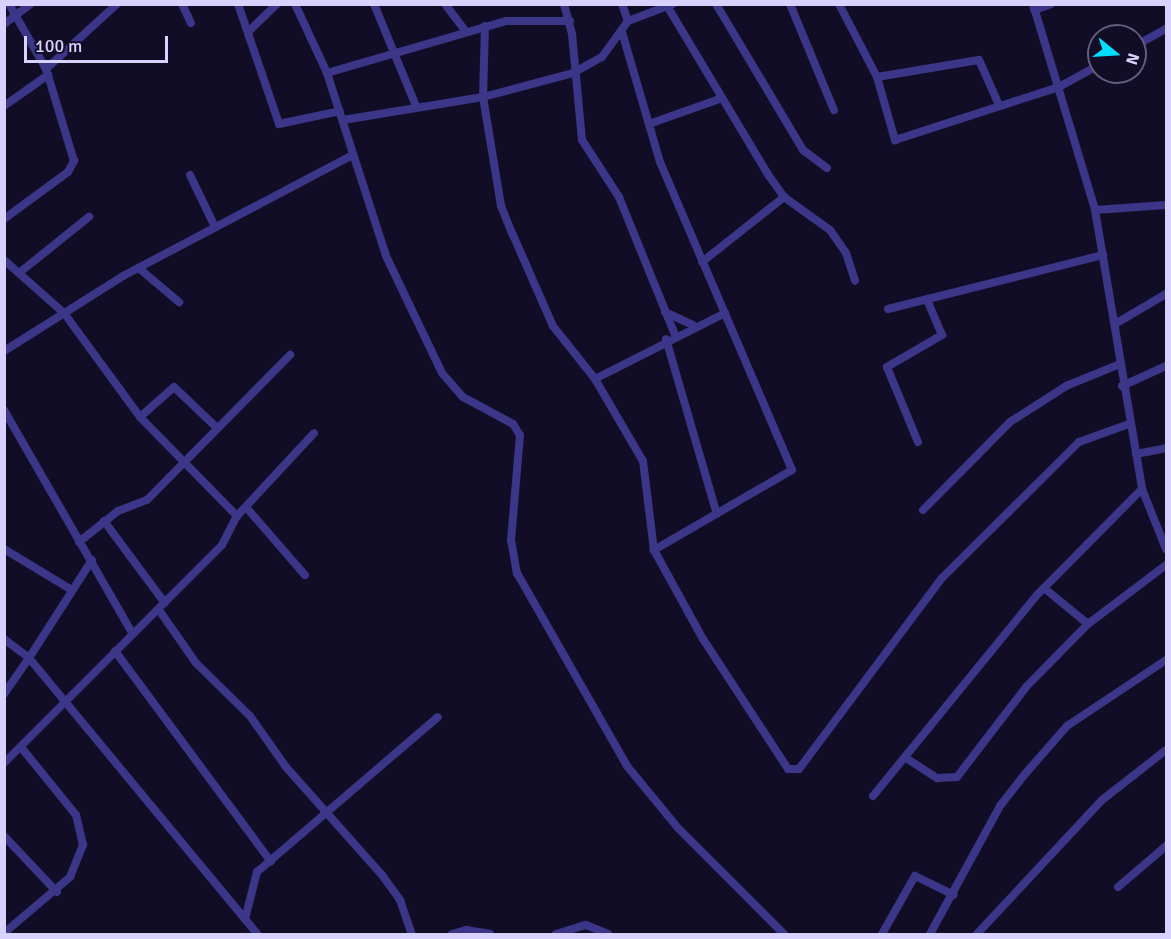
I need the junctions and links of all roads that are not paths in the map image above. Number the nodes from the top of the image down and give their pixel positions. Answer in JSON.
{"nodes":[{"id":1,"x":9,"y":4,"type":"edge"},
{"id":2,"x":31,"y":4,"type":"edge"},
{"id":3,"x":117,"y":4,"type":"edge"},
{"id":4,"x":182,"y":4,"type":"edge"},
{"id":5,"x":238,"y":4,"type":"edge"},
{"id":6,"x":277,"y":4,"type":"edge"},
{"id":7,"x":296,"y":4,"type":"edge"},
{"id":8,"x":374,"y":4,"type":"edge"},
{"id":9,"x":445,"y":4,"type":"edge"},
{"id":10,"x":564,"y":4,"type":"edge"},
{"id":11,"x":622,"y":4,"type":"edge"},
{"id":12,"x":716,"y":4,"type":"edge"},
{"id":13,"x":790,"y":4,"type":"edge"},
{"id":14,"x":839,"y":4,"type":"edge"},
{"id":15,"x":1051,"y":4,"type":"edge"},
{"id":16,"x":669,"y":5,"type":"edge"},
{"id":17,"x":1033,"y":7,"type":"edge"},
{"id":18,"x":16,"y":16,"type":"junction"},
{"id":19,"x":570,"y":21,"type":"junction"},
{"id":20,"x":628,"y":21,"type":"junction"},
{"id":21,"x":191,"y":23,"type":"dead end"},
{"id":22,"x":4,"y":24,"type":"edge"},
{"id":23,"x":485,"y":26,"type":"junction"},
{"id":24,"x":1167,"y":29,"type":"edge"},
{"id":25,"x":249,"y":31,"type":"junction"},
{"id":26,"x":466,"y":32,"type":"junction"},
{"id":27,"x":622,"y":32,"type":"junction"},
{"id":28,"x":1147,"y":40,"type":"edge"},
{"id":29,"x":397,"y":56,"type":"junction"},
{"id":30,"x":47,"y":72,"type":"junction"},
{"id":31,"x":1087,"y":72,"type":"edge"},
{"id":32,"x":327,"y":73,"type":"junction"},
{"id":33,"x":573,"y":73,"type":"junction"},
{"id":34,"x":877,"y":77,"type":"junction"},
{"id":35,"x":1059,"y":87,"type":"junction"},
{"id":36,"x":483,"y":97,"type":"junction"},
{"id":37,"x":722,"y":98,"type":"junction"},
{"id":38,"x":999,"y":105,"type":"junction"},
{"id":39,"x":4,"y":106,"type":"edge"},
{"id":40,"x":416,"y":106,"type":"junction"},
{"id":41,"x":834,"y":110,"type":"dead end"},
{"id":42,"x":341,"y":115,"type":"junction"},
{"id":43,"x":649,"y":124,"type":"junction"},
{"id":44,"x":351,"y":156,"type":"junction"},
{"id":45,"x":827,"y":168,"type":"dead end"},
{"id":46,"x":190,"y":175,"type":"dead end"},
{"id":47,"x":784,"y":197,"type":"junction"},
{"id":48,"x":1167,"y":205,"type":"edge"},
{"id":49,"x":1095,"y":210,"type":"junction"},
{"id":50,"x":89,"y":217,"type":"dead end"},
{"id":51,"x":4,"y":219,"type":"edge"},
{"id":52,"x":215,"y":227,"type":"junction"},
{"id":53,"x":1103,"y":255,"type":"junction"},
{"id":54,"x":4,"y":260,"type":"edge"},
{"id":55,"x":702,"y":262,"type":"junction"},
{"id":56,"x":141,"y":270,"type":"junction"},
{"id":57,"x":19,"y":273,"type":"junction"},
{"id":58,"x":855,"y":281,"type":"dead end"},
{"id":59,"x":1167,"y":294,"type":"edge"},
{"id":60,"x":927,"y":299,"type":"junction"},
{"id":61,"x":179,"y":302,"type":"dead end"},
{"id":62,"x":888,"y":309,"type":"dead end"},
{"id":63,"x":665,"y":312,"type":"junction"},
{"id":64,"x":725,"y":312,"type":"junction"},
{"id":65,"x":64,"y":313,"type":"junction"},
{"id":66,"x":1115,"y":324,"type":"junction"},
{"id":67,"x":693,"y":325,"type":"junction"},
{"id":68,"x":675,"y":335,"type":"junction"},
{"id":69,"x":666,"y":339,"type":"junction"},
{"id":70,"x":4,"y":351,"type":"edge"},
{"id":71,"x":290,"y":355,"type":"dead end"},
{"id":72,"x":1120,"y":364,"type":"junction"},
{"id":73,"x":1167,"y":366,"type":"edge"},
{"id":74,"x":595,"y":379,"type":"junction"},
{"id":75,"x":1122,"y":386,"type":"junction"},
{"id":76,"x":4,"y":410,"type":"edge"},
{"id":77,"x":140,"y":417,"type":"junction"},
{"id":78,"x":1129,"y":424,"type":"junction"},
{"id":79,"x":217,"y":428,"type":"junction"},
{"id":80,"x":314,"y":433,"type":"dead end"},
{"id":81,"x":918,"y":442,"type":"dead end"},
{"id":82,"x":1167,"y":448,"type":"edge"},
{"id":83,"x":1136,"y":454,"type":"junction"},
{"id":84,"x":185,"y":461,"type":"junction"},
{"id":85,"x":1142,"y":489,"type":"junction"},
{"id":86,"x":246,"y":507,"type":"junction"},
{"id":87,"x":923,"y":510,"type":"dead end"},
{"id":88,"x":717,"y":514,"type":"junction"},
{"id":89,"x":237,"y":516,"type":"junction"},
{"id":90,"x":104,"y":521,"type":"junction"},
{"id":91,"x":79,"y":542,"type":"junction"},
{"id":92,"x":4,"y":549,"type":"edge"},
{"id":93,"x":1167,"y":549,"type":"edge"},
{"id":94,"x":654,"y":550,"type":"junction"},
{"id":95,"x":92,"y":560,"type":"junction"},
{"id":96,"x":1167,"y":565,"type":"edge"},
{"id":97,"x":305,"y":575,"type":"dead end"},
{"id":98,"x":1044,"y":588,"type":"junction"},
{"id":99,"x":72,"y":590,"type":"junction"},
{"id":100,"x":162,"y":607,"type":"junction"},
{"id":101,"x":1088,"y":624,"type":"junction"},
{"id":102,"x":133,"y":634,"type":"junction"},
{"id":103,"x":4,"y":639,"type":"edge"},
{"id":104,"x":115,"y":651,"type":"junction"},
{"id":105,"x":29,"y":658,"type":"junction"},
{"id":106,"x":1167,"y":660,"type":"edge"},
{"id":107,"x":4,"y":694,"type":"edge"},
{"id":108,"x":67,"y":704,"type":"junction"},
{"id":109,"x":438,"y":717,"type":"dead end"},
{"id":110,"x":21,"y":747,"type":"junction"},
{"id":111,"x":1167,"y":750,"type":"edge"},
{"id":112,"x":906,"y":758,"type":"junction"},
{"id":113,"x":4,"y":763,"type":"edge"},
{"id":114,"x":873,"y":796,"type":"dead end"},
{"id":115,"x":324,"y":812,"type":"junction"},
{"id":116,"x":4,"y":836,"type":"edge"},
{"id":117,"x":1167,"y":846,"type":"edge"},
{"id":118,"x":271,"y":862,"type":"junction"},
{"id":119,"x":1118,"y":887,"type":"dead end"},
{"id":120,"x":57,"y":892,"type":"junction"},
{"id":121,"x":954,"y":896,"type":"junction"},
{"id":122,"x":245,"y":919,"type":"junction"},
{"id":123,"x":4,"y":933,"type":"edge"},
{"id":124,"x":409,"y":933,"type":"edge"},
{"id":125,"x":257,"y":934,"type":"edge"},
{"id":126,"x":452,"y":934,"type":"edge"},
{"id":127,"x":490,"y":934,"type":"edge"},
{"id":128,"x":556,"y":934,"type":"edge"},
{"id":129,"x":608,"y":934,"type":"edge"},
{"id":130,"x":784,"y":934,"type":"edge"},
{"id":131,"x":882,"y":934,"type":"edge"},
{"id":132,"x":930,"y":934,"type":"edge"},
{"id":133,"x":977,"y":934,"type":"edge"}],
"edges":[{"from":1,"to":18,"type":"street"},
{"from":2,"to":18,"type":"street"},
{"from":3,"to":30,"type":"street"},
{"from":4,"to":21,"type":"street"},
{"from":5,"to":25,"type":"street"},
{"from":6,"to":25,"type":"street"},
{"from":7,"to":32,"type":"street"},
{"from":8,"to":29,"type":"street"},
{"from":9,"to":26,"type":"street"},
{"from":10,"to":19,"type":"street"},
{"from":11,"to":20,"type":"street"},
{"from":12,"to":45,"type":"street"},
{"from":13,"to":41,"type":"street"},
{"from":14,"to":34,"type":"street"},
{"from":15,"to":17,"type":"street"},
{"from":16,"to":20,"type":"street"},
{"from":16,"to":37,"type":"street"},
{"from":17,"to":35,"type":"street"},
{"from":18,"to":22,"type":"street"},
{"from":18,"to":30,"type":"street"},
{"from":19,"to":23,"type":"street"},
{"from":19,"to":33,"type":"street"},
{"from":20,"to":27,"type":"street"},
{"from":23,"to":26,"type":"street"},
{"from":23,"to":36,"type":"street"},
{"from":24,"to":28,"type":"street"},
{"from":25,"to":42,"type":"street"},
{"from":26,"to":29,"type":"street"},
{"from":27,"to":33,"type":"street"},
{"from":27,"to":43,"type":"street"},
{"from":29,"to":32,"type":"street"},
{"from":29,"to":40,"type":"street"},
{"from":30,"to":39,"type":"street"},
{"from":30,"to":51,"type":"street"},
{"from":31,"to":35,"type":"street"},
{"from":32,"to":42,"type":"street"},
{"from":33,"to":36,"type":"street"},
{"from":33,"to":63,"type":"street"},
{"from":34,"to":38,"type":"street"},
{"from":34,"to":38,"type":"street"},
{"from":35,"to":38,"type":"street"},
{"from":35,"to":49,"type":"street"},
{"from":36,"to":40,"type":"street"},
{"from":36,"to":74,"type":"street"},
{"from":37,"to":43,"type":"street"},
{"from":37,"to":47,"type":"street"},
{"from":40,"to":42,"type":"street"},
{"from":42,"to":44,"type":"street"},
{"from":43,"to":55,"type":"street"},
{"from":44,"to":52,"type":"street"},
{"from":44,"to":130,"type":"street"},
{"from":46,"to":52,"type":"street"},
{"from":47,"to":55,"type":"street"},
{"from":47,"to":58,"type":"street"},
{"from":48,"to":49,"type":"street"},
{"from":49,"to":53,"type":"street"},
{"from":50,"to":57,"type":"street"},
{"from":52,"to":56,"type":"street"},
{"from":53,"to":60,"type":"street"},
{"from":53,"to":66,"type":"street"},
{"from":54,"to":57,"type":"street"},
{"from":55,"to":64,"type":"street"},
{"from":56,"to":61,"type":"street"},
{"from":56,"to":65,"type":"street"},
{"from":57,"to":65,"type":"street"},
{"from":59,"to":66,"type":"street"},
{"from":60,"to":62,"type":"street"},
{"from":60,"to":81,"type":"street"},
{"from":63,"to":67,"type":"street"},
{"from":63,"to":68,"type":"street"},
{"from":64,"to":67,"type":"street"},
{"from":64,"to":88,"type":"street"},
{"from":65,"to":70,"type":"street"},
{"from":65,"to":77,"type":"street"},
{"from":66,"to":72,"type":"street"},
{"from":67,"to":68,"type":"street"},
{"from":68,"to":69,"type":"street"},
{"from":69,"to":74,"type":"street"},
{"from":69,"to":88,"type":"street"},
{"from":71,"to":79,"type":"street"},
{"from":72,"to":75,"type":"street"},
{"from":72,"to":87,"type":"street"},
{"from":73,"to":75,"type":"street"},
{"from":74,"to":94,"type":"street"},
{"from":75,"to":78,"type":"street"},
{"from":76,"to":91,"type":"street"},
{"from":77,"to":79,"type":"street"},
{"from":77,"to":84,"type":"street"},
{"from":78,"to":83,"type":"street"},
{"from":78,"to":94,"type":"street"},
{"from":79,"to":84,"type":"street"},
{"from":80,"to":86,"type":"street"},
{"from":82,"to":83,"type":"street"},
{"from":83,"to":85,"type":"street"},
{"from":84,"to":89,"type":"street"},
{"from":84,"to":90,"type":"street"},
{"from":85,"to":93,"type":"street"},
{"from":85,"to":98,"type":"street"},
{"from":86,"to":89,"type":"street"},
{"from":86,"to":97,"type":"street"},
{"from":88,"to":94,"type":"street"},
{"from":89,"to":100,"type":"street"},
{"from":90,"to":91,"type":"street"},
{"from":90,"to":100,"type":"street"},
{"from":91,"to":95,"type":"street"},
{"from":92,"to":99,"type":"street"},
{"from":95,"to":99,"type":"street"},
{"from":95,"to":102,"type":"street"},
{"from":96,"to":101,"type":"street"},
{"from":98,"to":101,"type":"street"},
{"from":98,"to":112,"type":"street"},
{"from":99,"to":105,"type":"street"},
{"from":100,"to":102,"type":"street"},
{"from":100,"to":115,"type":"street"},
{"from":101,"to":112,"type":"street"},
{"from":102,"to":104,"type":"street"},
{"from":103,"to":105,"type":"street"},
{"from":104,"to":108,"type":"street"},
{"from":104,"to":118,"type":"street"},
{"from":105,"to":107,"type":"street"},
{"from":105,"to":108,"type":"street"},
{"from":106,"to":121,"type":"street"},
{"from":108,"to":110,"type":"street"},
{"from":108,"to":122,"type":"street"},
{"from":109,"to":115,"type":"street"},
{"from":110,"to":113,"type":"street"},
{"from":110,"to":120,"type":"street"},
{"from":111,"to":133,"type":"street"},
{"from":112,"to":114,"type":"street"},
{"from":115,"to":118,"type":"street"},
{"from":115,"to":124,"type":"street"},
{"from":116,"to":120,"type":"street"},
{"from":117,"to":119,"type":"street"},
{"from":118,"to":122,"type":"street"},
{"from":120,"to":123,"type":"street"},
{"from":121,"to":131,"type":"street"},
{"from":121,"to":132,"type":"street"},
{"from":122,"to":125,"type":"street"},
{"from":126,"to":127,"type":"street"},
{"from":128,"to":129,"type":"street"}]}
